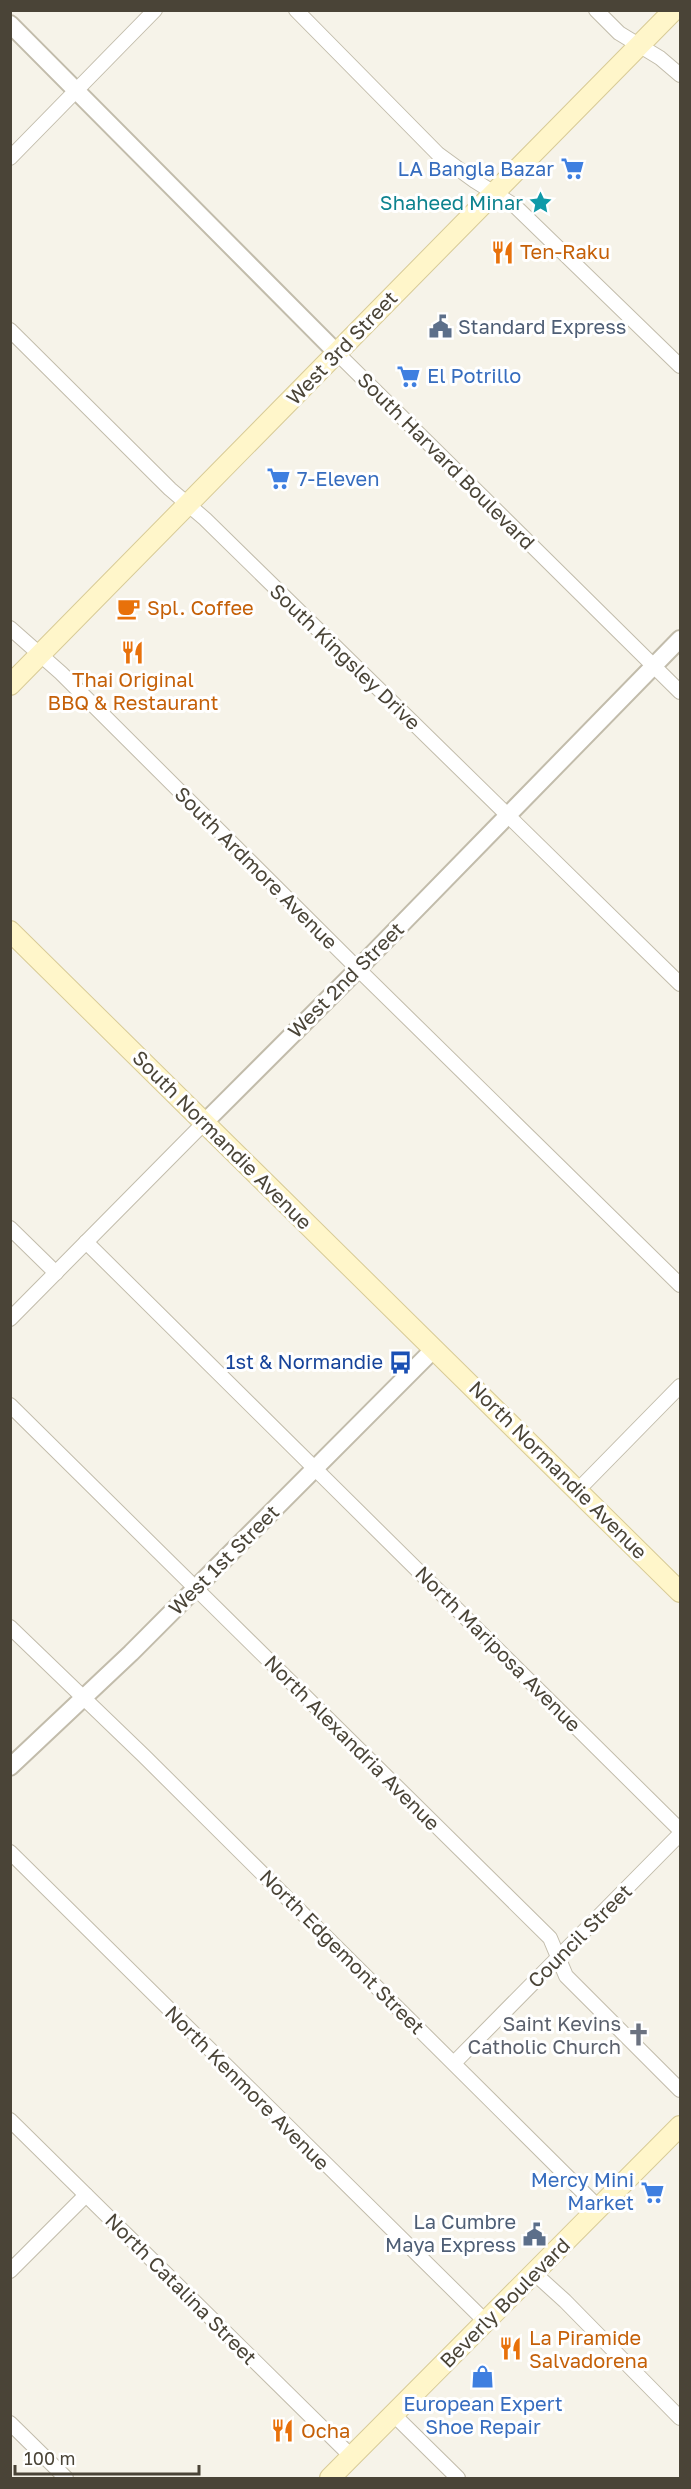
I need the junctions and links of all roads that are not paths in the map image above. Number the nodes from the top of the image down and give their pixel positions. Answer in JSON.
{"nodes":[{"id":1,"x":155,"y":10,"type":"edge"},
{"id":2,"x":296,"y":10,"type":"edge"},
{"id":3,"x":596,"y":10,"type":"edge"},
{"id":4,"x":674,"y":10,"type":"edge"},
{"id":5,"x":10,"y":24,"type":"edge"},
{"id":6,"x":639,"y":46,"type":"junction"},
{"id":7,"x":681,"y":75,"type":"edge"},
{"id":8,"x":76,"y":91,"type":"junction"},
{"id":9,"x":10,"y":158,"type":"edge"},
{"id":10,"x":494,"y":193,"type":"junction"},
{"id":11,"x":10,"y":330,"type":"edge"},
{"id":12,"x":337,"y":353,"type":"junction"},
{"id":13,"x":681,"y":366,"type":"edge"},
{"id":14,"x":188,"y":504,"type":"junction"},
{"id":15,"x":10,"y":628,"type":"edge"},
{"id":16,"x":681,"y":639,"type":"edge"},
{"id":17,"x":40,"y":655,"type":"junction"},
{"id":18,"x":654,"y":666,"type":"junction"},
{"id":19,"x":10,"y":686,"type":"edge"},
{"id":20,"x":681,"y":692,"type":"edge"},
{"id":21,"x":508,"y":814,"type":"junction"},
{"id":22,"x":10,"y":931,"type":"edge"},
{"id":23,"x":358,"y":969,"type":"junction"},
{"id":24,"x":681,"y":984,"type":"edge"},
{"id":25,"x":204,"y":1123,"type":"junction"},
{"id":26,"x":10,"y":1228,"type":"edge"},
{"id":27,"x":87,"y":1242,"type":"junction"},
{"id":28,"x":56,"y":1273,"type":"junction"},
{"id":29,"x":681,"y":1285,"type":"edge"},
{"id":30,"x":10,"y":1319,"type":"edge"},
{"id":31,"x":434,"y":1349,"type":"junction"},
{"id":32,"x":681,"y":1386,"type":"edge"},
{"id":33,"x":10,"y":1405,"type":"edge"},
{"id":34,"x":315,"y":1469,"type":"junction"},
{"id":35,"x":578,"y":1490,"type":"junction"},
{"id":36,"x":196,"y":1589,"type":"junction"},
{"id":37,"x":681,"y":1592,"type":"edge"},
{"id":38,"x":10,"y":1627,"type":"edge"},
{"id":39,"x":83,"y":1698,"type":"junction"},
{"id":40,"x":10,"y":1767,"type":"edge"},
{"id":41,"x":681,"y":1832,"type":"edge"},
{"id":42,"x":10,"y":1852,"type":"edge"},
{"id":43,"x":557,"y":1959,"type":"junction"},
{"id":44,"x":454,"y":2063,"type":"junction"},
{"id":45,"x":681,"y":2090,"type":"edge"},
{"id":46,"x":10,"y":2120,"type":"edge"},
{"id":47,"x":681,"y":2126,"type":"edge"},
{"id":48,"x":86,"y":2195,"type":"junction"},
{"id":49,"x":599,"y":2208,"type":"junction"},
{"id":50,"x":10,"y":2271,"type":"edge"},
{"id":51,"x":534,"y":2273,"type":"junction"},
{"id":52,"x":486,"y":2322,"type":"junction"},
{"id":53,"x":394,"y":2415,"type":"junction"},
{"id":54,"x":681,"y":2418,"type":"edge"},
{"id":55,"x":10,"y":2423,"type":"edge"},
{"id":56,"x":352,"y":2457,"type":"junction"},
{"id":57,"x":66,"y":2478,"type":"edge"},
{"id":58,"x":330,"y":2478,"type":"edge"},
{"id":59,"x":458,"y":2478,"type":"edge"}],
"edges":[{"from":1,"to":8,"type":"street"},
{"from":2,"to":10,"type":"street"},
{"from":3,"to":6,"type":"street"},
{"from":4,"to":6,"type":"main road","name":"West 3rd Street"},
{"from":5,"to":8,"type":"street","name":"South Harvard Boulevard"},
{"from":6,"to":7,"type":"street"},
{"from":6,"to":10,"type":"main road","name":"West 3rd Street"},
{"from":8,"to":9,"type":"street"},
{"from":8,"to":12,"type":"street","name":"South Harvard Boulevard"},
{"from":10,"to":12,"type":"main road","name":"West 3rd Street"},
{"from":10,"to":13,"type":"street"},
{"from":11,"to":14,"type":"street","name":"South Kingsley Drive"},
{"from":12,"to":14,"type":"main road","name":"West 3rd Street"},
{"from":12,"to":18,"type":"street","name":"South Harvard Boulevard"},
{"from":14,"to":17,"type":"main road","name":"West 3rd Street"},
{"from":14,"to":21,"type":"street","name":"South Kingsley Drive"},
{"from":15,"to":17,"type":"street","name":"South Ardmore Avenue"},
{"from":16,"to":18,"type":"street","name":"West 2nd Street"},
{"from":17,"to":19,"type":"main road","name":"West 3rd Street"},
{"from":17,"to":23,"type":"street","name":"South Ardmore Avenue"},
{"from":18,"to":20,"type":"street","name":"South Harvard Boulevard"},
{"from":18,"to":21,"type":"street","name":"West 2nd Street"},
{"from":21,"to":23,"type":"street","name":"West 2nd Street"},
{"from":21,"to":24,"type":"street","name":"South Kingsley Drive"},
{"from":22,"to":25,"type":"main road","name":"South Normandie Avenue"},
{"from":23,"to":25,"type":"street","name":"West 2nd Street"},
{"from":23,"to":29,"type":"street","name":"South Ardmore Avenue"},
{"from":25,"to":27,"type":"street","name":"West 2nd Street"},
{"from":25,"to":31,"type":"main road","name":"South Normandie Avenue"},
{"from":26,"to":28,"type":"street"},
{"from":27,"to":28,"type":"street","name":"West 2nd Street"},
{"from":27,"to":34,"type":"street","name":"North Mariposa Avenue"},
{"from":28,"to":30,"type":"street","name":"West 2nd Street"},
{"from":31,"to":34,"type":"street","name":"West 1st Street"},
{"from":31,"to":35,"type":"main road","name":"North Normandie Avenue"},
{"from":32,"to":35,"type":"street"},
{"from":33,"to":36,"type":"street","name":"North Alexandria Avenue"},
{"from":34,"to":36,"type":"street","name":"West 1st Street"},
{"from":34,"to":41,"type":"street","name":"North Mariposa Avenue"},
{"from":35,"to":37,"type":"main road","name":"North Normandie Avenue"},
{"from":36,"to":39,"type":"street","name":"West 1st Street"},
{"from":36,"to":43,"type":"street","name":"North Alexandria Avenue"},
{"from":38,"to":39,"type":"street","name":"North Edgemont Street"},
{"from":39,"to":40,"type":"street","name":"West 1st Street"},
{"from":39,"to":44,"type":"street","name":"North Edgemont Street"},
{"from":41,"to":43,"type":"street","name":"Council Street"},
{"from":42,"to":52,"type":"street","name":"North Kenmore Avenue"},
{"from":43,"to":44,"type":"street","name":"Council Street"},
{"from":43,"to":45,"type":"street","name":"North Alexandria Avenue"},
{"from":44,"to":49,"type":"street","name":"North Edgemont Street"},
{"from":46,"to":48,"type":"street","name":"North Catalina Street"},
{"from":47,"to":49,"type":"main road","name":"Beverly Boulevard"},
{"from":48,"to":50,"type":"street"},
{"from":48,"to":56,"type":"street","name":"North Catalina Street"},
{"from":49,"to":51,"type":"main road","name":"Beverly Boulevard"},
{"from":51,"to":52,"type":"main road","name":"Beverly Boulevard"},
{"from":51,"to":54,"type":"street"},
{"from":52,"to":53,"type":"main road","name":"Beverly Boulevard"},
{"from":53,"to":56,"type":"main road","name":"Beverly Boulevard"},
{"from":53,"to":59,"type":"street"},
{"from":55,"to":57,"type":"street"},
{"from":56,"to":58,"type":"main road","name":"Beverly Boulevard"}]}
